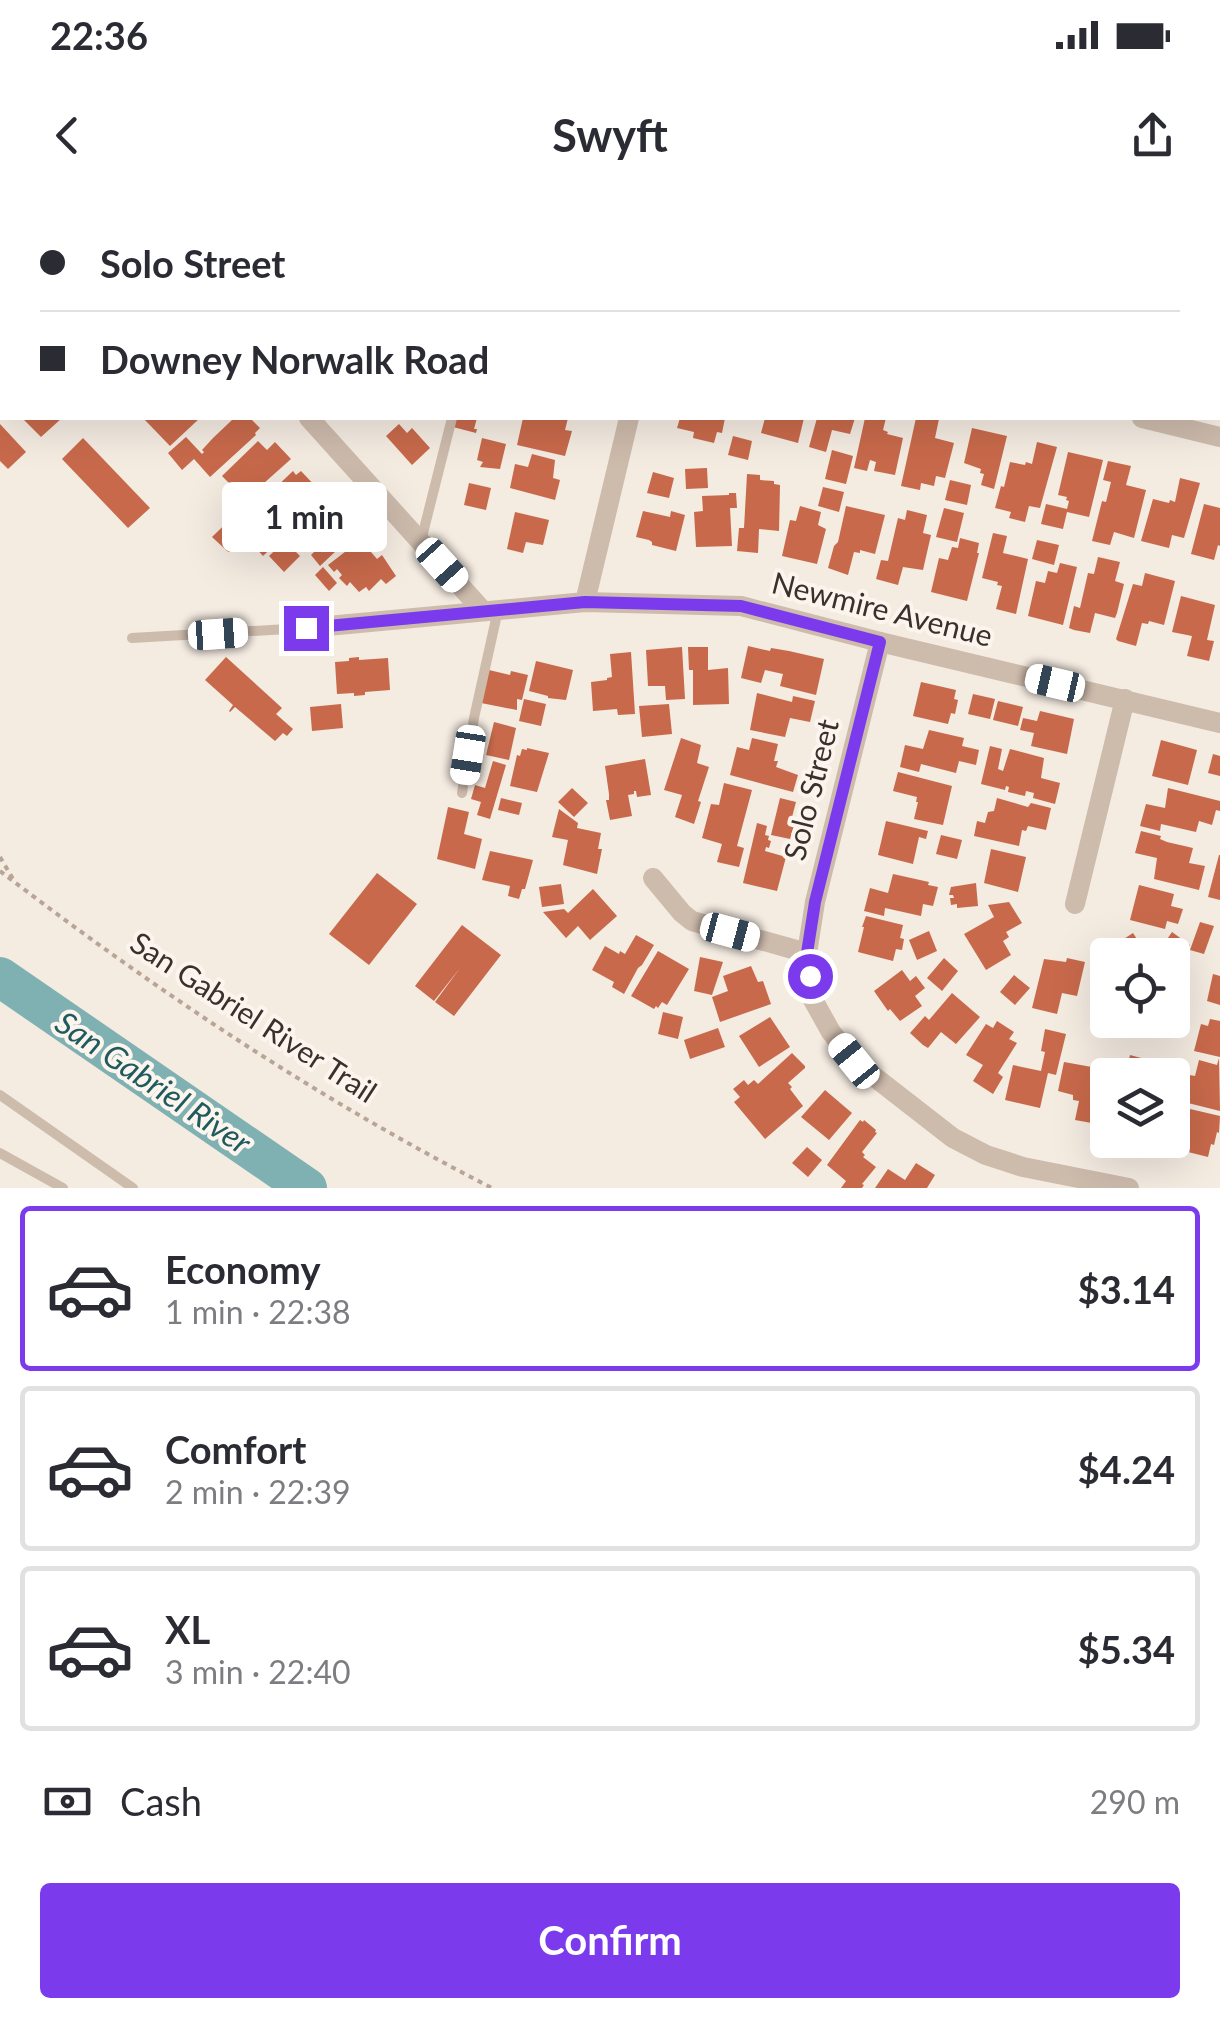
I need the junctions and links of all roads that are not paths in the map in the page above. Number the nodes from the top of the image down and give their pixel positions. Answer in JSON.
{"nodes":[{"id":1,"x":311,"y":420,"type":"edge"},
{"id":2,"x":452,"y":420,"type":"edge"},
{"id":3,"x":629,"y":420,"type":"edge"},
{"id":4,"x":1150,"y":420,"type":"edge"},
{"id":5,"x":1220,"y":437,"type":"edge"},
{"id":6,"x":421,"y":542,"type":"junction"},
{"id":7,"x":585,"y":602,"type":"junction"},
{"id":8,"x":491,"y":610,"type":"junction"},
{"id":9,"x":306,"y":628,"type":"joint"},
{"id":10,"x":132,"y":638,"type":"dead end"},
{"id":11,"x":880,"y":642,"type":"junction"},
{"id":12,"x":1124,"y":699,"type":"junction"},
{"id":13,"x":1220,"y":722,"type":"edge"},
{"id":14,"x":462,"y":793,"type":"dead end"},
{"id":15,"x":653,"y":878,"type":"dead end"},
{"id":16,"x":1075,"y":904,"type":"dead end"},
{"id":17,"x":807,"y":953,"type":"junction"},
{"id":18,"x":0,"y":1095,"type":"edge"},
{"id":19,"x":0,"y":1153,"type":"edge"},
{"id":20,"x":62,"y":1188,"type":"edge"},
{"id":21,"x":133,"y":1188,"type":"edge"},
{"id":22,"x":1129,"y":1188,"type":"edge"}],
"edges":[{"from":1,"to":6,"type":"street"},
{"from":2,"to":6,"type":"lane"},
{"from":3,"to":7,"type":"street"},
{"from":4,"to":5,"type":"street"},
{"from":6,"to":8,"type":"street"},
{"from":7,"to":8,"type":"street","name":"Newmire Avenue"},
{"from":7,"to":11,"type":"street","name":"Newmire Avenue"},
{"from":8,"to":9,"type":"street","name":"Newmire Avenue"},
{"from":8,"to":14,"type":"lane"},
{"from":9,"to":10,"type":"lane"},
{"from":11,"to":12,"type":"street","name":"Newmire Avenue"},
{"from":11,"to":17,"type":"street","name":"Solo Street"},
{"from":12,"to":13,"type":"street","name":"Newmire Avenue"},
{"from":12,"to":16,"type":"street"},
{"from":15,"to":17,"type":"street"},
{"from":17,"to":22,"type":"street","name":"Solo Street"},
{"from":18,"to":21,"type":"lane"},
{"from":19,"to":20,"type":"lane"}]}
